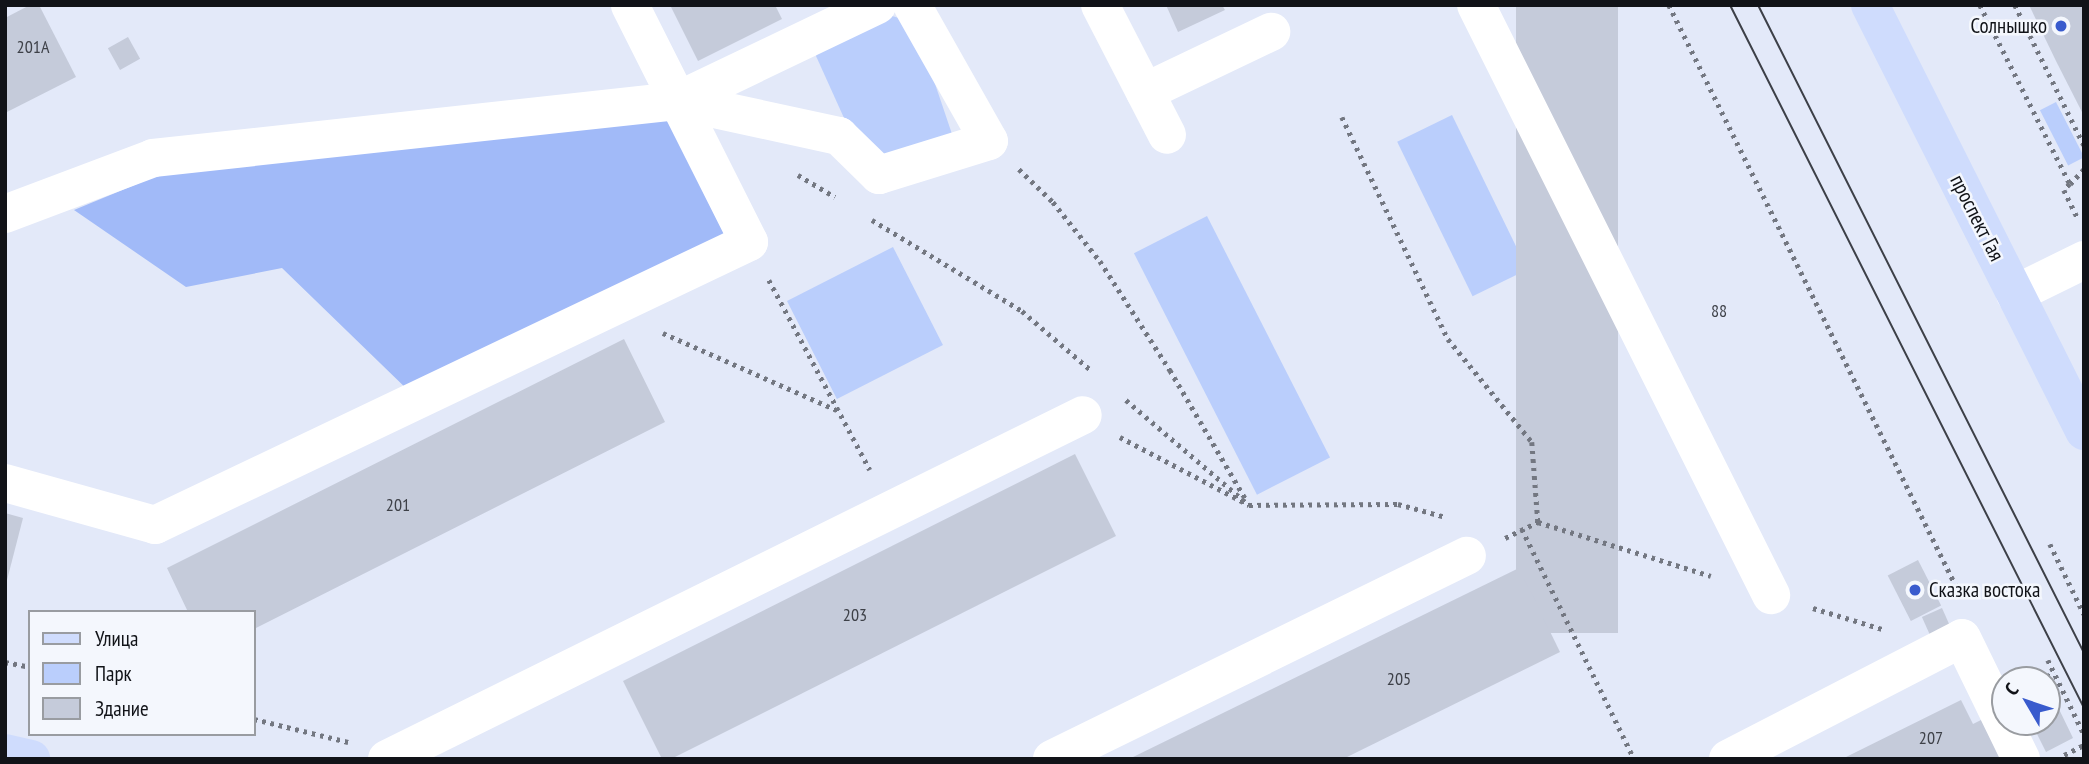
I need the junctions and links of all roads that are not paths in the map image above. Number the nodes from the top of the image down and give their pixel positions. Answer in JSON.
{"nodes":[{"id":1,"x":629,"y":5,"type":"edge"},
{"id":2,"x":877,"y":5,"type":"edge"},
{"id":3,"x":912,"y":5,"type":"edge"},
{"id":4,"x":1100,"y":5,"type":"edge"},
{"id":5,"x":1476,"y":5,"type":"edge"},
{"id":6,"x":1870,"y":5,"type":"edge"},
{"id":7,"x":1271,"y":32,"type":"dead end"},
{"id":8,"x":1145,"y":92,"type":"junction"},
{"id":9,"x":677,"y":101,"type":"junction"},
{"id":10,"x":1167,"y":135,"type":"dead end"},
{"id":11,"x":5,"y":214,"type":"edge"},
{"id":12,"x":2084,"y":260,"type":"edge"},
{"id":13,"x":2015,"y":294,"type":"junction"},
{"id":14,"x":1083,"y":415,"type":"road end"},
{"id":15,"x":2084,"y":430,"type":"edge"},
{"id":16,"x":5,"y":483,"type":"edge"},
{"id":17,"x":1467,"y":556,"type":"dead end"},
{"id":18,"x":1771,"y":595,"type":"dead end"},
{"id":19,"x":5,"y":753,"type":"edge"},
{"id":20,"x":392,"y":757,"type":"edge"},
{"id":21,"x":31,"y":759,"type":"edge"},
{"id":22,"x":1052,"y":759,"type":"edge"},
{"id":23,"x":1728,"y":759,"type":"edge"},
{"id":24,"x":2021,"y":759,"type":"edge"}],
"edges":[{"from":1,"to":9,"type":"lane"},
{"from":2,"to":9,"type":"lane"},
{"from":3,"to":9,"type":"lane"},
{"from":4,"to":8,"type":"lane"},
{"from":5,"to":18,"type":"lane"},
{"from":6,"to":13,"type":"main road","name":"проспект Гая"},
{"from":7,"to":8,"type":"lane"},
{"from":8,"to":10,"type":"lane"},
{"from":9,"to":11,"type":"lane"},
{"from":9,"to":16,"type":"lane"},
{"from":12,"to":13,"type":"lane"},
{"from":13,"to":15,"type":"main road","name":"проспект Гая"},
{"from":14,"to":20,"type":"lane"},
{"from":17,"to":22,"type":"lane"},
{"from":19,"to":21,"type":"main road"},
{"from":23,"to":24,"type":"lane"}]}
